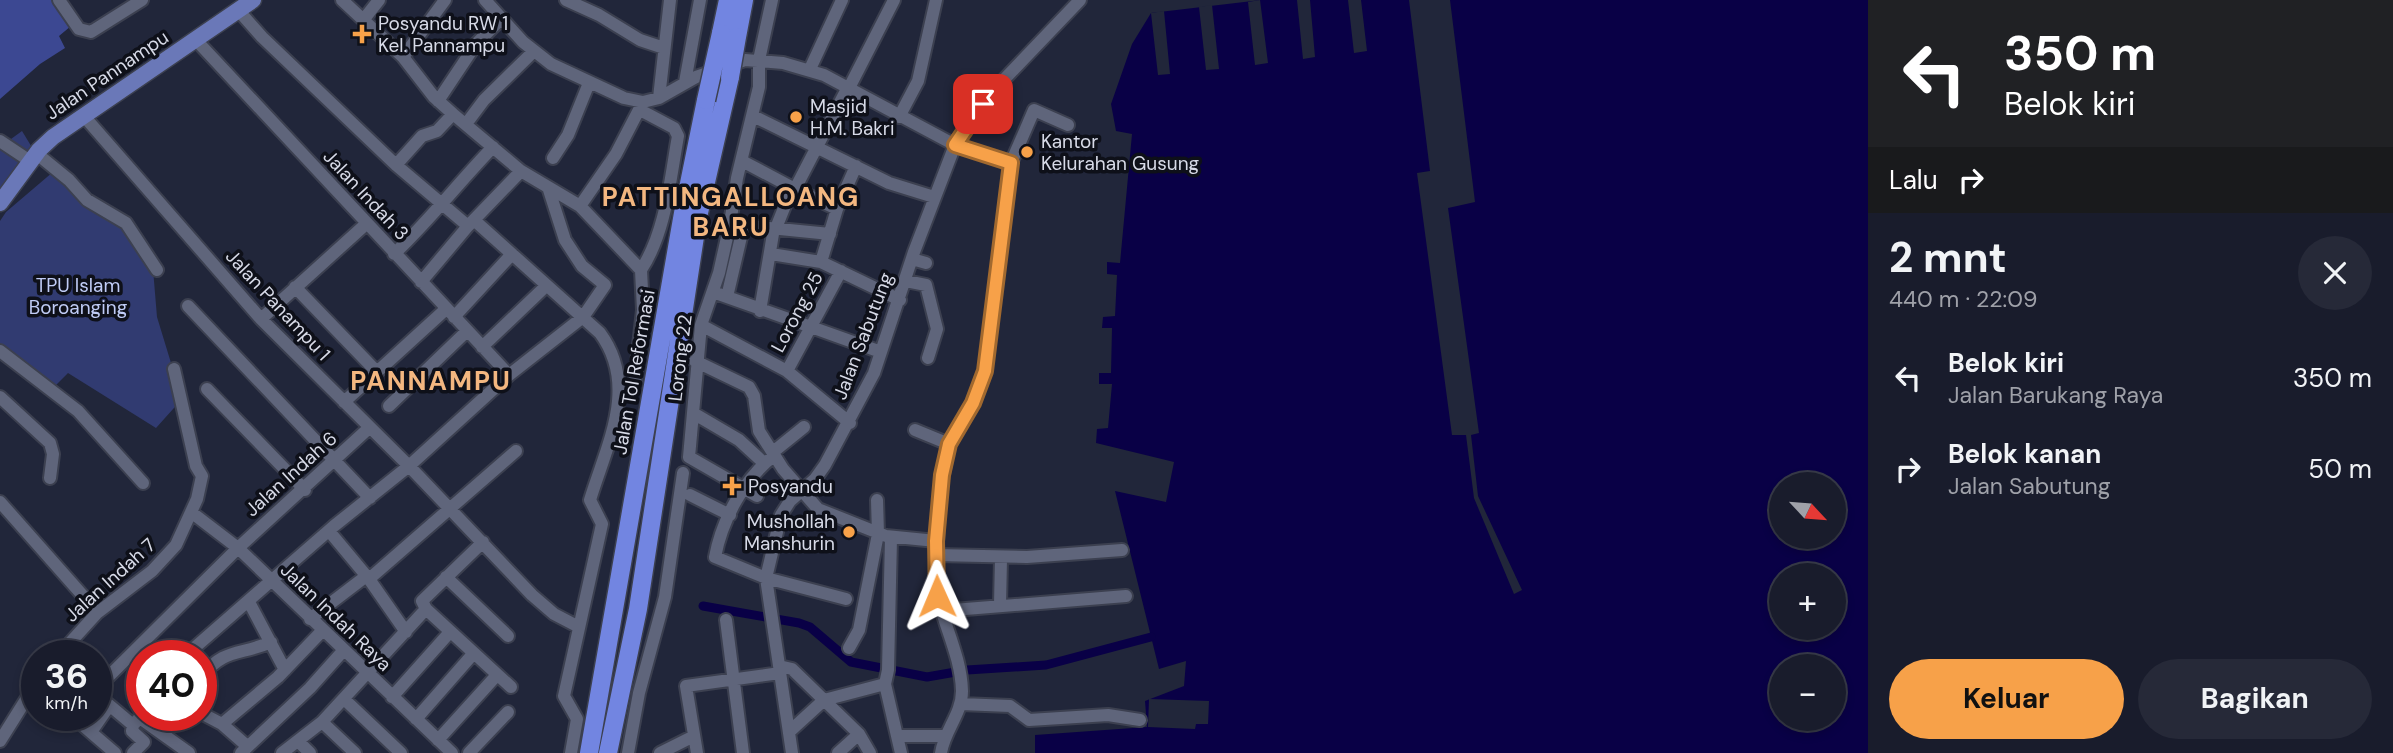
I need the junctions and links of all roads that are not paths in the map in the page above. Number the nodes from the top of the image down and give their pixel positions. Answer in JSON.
{"nodes":[{"id":1,"x":59,"y":0,"type":"edge"},
{"id":2,"x":142,"y":0,"type":"edge"},
{"id":3,"x":342,"y":0,"type":"edge"},
{"id":4,"x":379,"y":0,"type":"edge"},
{"id":5,"x":445,"y":0,"type":"edge"},
{"id":6,"x":566,"y":0,"type":"edge"},
{"id":7,"x":670,"y":0,"type":"edge"},
{"id":8,"x":700,"y":0,"type":"edge"},
{"id":9,"x":728,"y":0,"type":"edge"},
{"id":10,"x":744,"y":0,"type":"edge"},
{"id":11,"x":772,"y":0,"type":"edge"},
{"id":12,"x":842,"y":0,"type":"edge"},
{"id":13,"x":894,"y":0,"type":"edge"},
{"id":14,"x":936,"y":0,"type":"edge"},
{"id":15,"x":1080,"y":0,"type":"edge"},
{"id":16,"x":489,"y":1,"type":"edge"},
{"id":17,"x":246,"y":4,"type":"edge"},
{"id":18,"x":502,"y":18,"type":"junction"},
{"id":19,"x":364,"y":19,"type":"junction"},
{"id":20,"x":729,"y":35,"type":"junction"},
{"id":21,"x":196,"y":40,"type":"junction"},
{"id":22,"x":664,"y":48,"type":"junction"},
{"id":23,"x":534,"y":51,"type":"junction"},
{"id":24,"x":403,"y":57,"type":"junction"},
{"id":25,"x":759,"y":60,"type":"junction"},
{"id":26,"x":810,"y":69,"type":"junction"},
{"id":27,"x":685,"y":82,"type":"junction"},
{"id":28,"x":589,"y":83,"type":"junction"},
{"id":29,"x":849,"y":88,"type":"junction"},
{"id":30,"x":659,"y":98,"type":"junction"},
{"id":31,"x":438,"y":101,"type":"junction"},
{"id":32,"x":641,"y":106,"type":"junction"},
{"id":33,"x":453,"y":114,"type":"junction"},
{"id":34,"x":83,"y":115,"type":"junction"},
{"id":35,"x":753,"y":116,"type":"junction"},
{"id":36,"x":899,"y":117,"type":"junction"},
{"id":37,"x":466,"y":124,"type":"junction"},
{"id":38,"x":1068,"y":124,"type":"dead end"},
{"id":39,"x":0,"y":141,"type":"edge"},
{"id":40,"x":955,"y":145,"type":"junction"},
{"id":41,"x":493,"y":147,"type":"junction"},
{"id":42,"x":816,"y":147,"type":"junction"},
{"id":43,"x":33,"y":157,"type":"junction"},
{"id":44,"x":553,"y":158,"type":"dead end"},
{"id":45,"x":741,"y":162,"type":"junction"},
{"id":46,"x":1011,"y":163,"type":"junction"},
{"id":47,"x":396,"y":165,"type":"junction"},
{"id":48,"x":856,"y":166,"type":"junction"},
{"id":49,"x":521,"y":171,"type":"junction"},
{"id":50,"x":794,"y":188,"type":"junction"},
{"id":51,"x":550,"y":190,"type":"junction"},
{"id":52,"x":934,"y":197,"type":"junction"},
{"id":53,"x":0,"y":203,"type":"edge"},
{"id":54,"x":440,"y":204,"type":"junction"},
{"id":55,"x":580,"y":206,"type":"junction"},
{"id":56,"x":837,"y":209,"type":"junction"},
{"id":57,"x":471,"y":223,"type":"junction"},
{"id":58,"x":366,"y":224,"type":"junction"},
{"id":59,"x":737,"y":224,"type":"junction"},
{"id":60,"x":775,"y":228,"type":"junction"},
{"id":61,"x":830,"y":234,"type":"junction"},
{"id":62,"x":394,"y":254,"type":"junction"},
{"id":63,"x":512,"y":254,"type":"junction"},
{"id":64,"x":771,"y":254,"type":"junction"},
{"id":65,"x":912,"y":259,"type":"junction"},
{"id":66,"x":821,"y":262,"type":"junction"},
{"id":67,"x":926,"y":264,"type":"dead end"},
{"id":68,"x":157,"y":270,"type":"dead end"},
{"id":69,"x":641,"y":270,"type":"junction"},
{"id":70,"x":841,"y":271,"type":"junction"},
{"id":71,"x":906,"y":281,"type":"junction"},
{"id":72,"x":421,"y":282,"type":"junction"},
{"id":73,"x":547,"y":286,"type":"junction"},
{"id":74,"x":295,"y":287,"type":"junction"},
{"id":75,"x":713,"y":292,"type":"junction"},
{"id":76,"x":727,"y":297,"type":"junction"},
{"id":77,"x":900,"y":300,"type":"junction"},
{"id":78,"x":188,"y":306,"type":"dead end"},
{"id":79,"x":760,"y":310,"type":"junction"},
{"id":80,"x":450,"y":313,"type":"junction"},
{"id":81,"x":583,"y":317,"type":"junction"},
{"id":82,"x":261,"y":319,"type":"junction"},
{"id":83,"x":701,"y":325,"type":"junction"},
{"id":84,"x":810,"y":327,"type":"junction"},
{"id":85,"x":467,"y":331,"type":"junction"},
{"id":86,"x":482,"y":347,"type":"junction"},
{"id":87,"x":0,"y":351,"type":"edge"},
{"id":88,"x":881,"y":352,"type":"junction"},
{"id":89,"x":928,"y":358,"type":"dead end"},
{"id":90,"x":695,"y":362,"type":"junction"},
{"id":91,"x":174,"y":369,"type":"dead end"},
{"id":92,"x":787,"y":371,"type":"junction"},
{"id":93,"x":377,"y":372,"type":"junction"},
{"id":94,"x":509,"y":375,"type":"junction"},
{"id":95,"x":635,"y":381,"type":"dead end"},
{"id":96,"x":207,"y":389,"type":"dead end"},
{"id":97,"x":0,"y":397,"type":"edge"},
{"id":98,"x":344,"y":402,"type":"junction"},
{"id":99,"x":388,"y":406,"type":"dead end"},
{"id":100,"x":693,"y":413,"type":"junction"},
{"id":101,"x":850,"y":423,"type":"junction"},
{"id":102,"x":804,"y":427,"type":"dead end"},
{"id":103,"x":369,"y":428,"type":"junction"},
{"id":104,"x":915,"y":430,"type":"dead end"},
{"id":105,"x":949,"y":444,"type":"junction"},
{"id":106,"x":516,"y":451,"type":"dead end"},
{"id":107,"x":772,"y":451,"type":"junction"},
{"id":108,"x":336,"y":461,"type":"junction"},
{"id":109,"x":764,"y":463,"type":"junction"},
{"id":110,"x":409,"y":466,"type":"junction"},
{"id":111,"x":683,"y":473,"type":"dead end"},
{"id":112,"x":50,"y":478,"type":"dead end"},
{"id":113,"x":143,"y":483,"type":"dead end"},
{"id":114,"x":305,"y":490,"type":"junction"},
{"id":115,"x":800,"y":491,"type":"junction"},
{"id":116,"x":690,"y":495,"type":"dead end"},
{"id":117,"x":748,"y":495,"type":"junction"},
{"id":118,"x":370,"y":498,"type":"junction"},
{"id":119,"x":877,"y":500,"type":"dead end"},
{"id":120,"x":0,"y":502,"type":"edge"},
{"id":121,"x":449,"y":508,"type":"junction"},
{"id":122,"x":191,"y":512,"type":"junction"},
{"id":123,"x":730,"y":515,"type":"junction"},
{"id":124,"x":328,"y":531,"type":"junction"},
{"id":125,"x":885,"y":536,"type":"junction"},
{"id":126,"x":936,"y":541,"type":"junction"},
{"id":127,"x":483,"y":542,"type":"junction"},
{"id":128,"x":238,"y":548,"type":"junction"},
{"id":129,"x":1122,"y":550,"type":"dead end"},
{"id":130,"x":936,"y":555,"type":"junction"},
{"id":131,"x":1001,"y":558,"type":"junction"},
{"id":132,"x":367,"y":578,"type":"junction"},
{"id":133,"x":446,"y":578,"type":"junction"},
{"id":134,"x":765,"y":578,"type":"junction"},
{"id":135,"x":273,"y":582,"type":"junction"},
{"id":136,"x":1126,"y":596,"type":"dead end"},
{"id":137,"x":846,"y":599,"type":"dead end"},
{"id":138,"x":249,"y":601,"type":"junction"},
{"id":139,"x":1000,"y":605,"type":"junction"},
{"id":140,"x":93,"y":606,"type":"dead end"},
{"id":141,"x":426,"y":609,"type":"junction"},
{"id":142,"x":941,"y":611,"type":"junction"},
{"id":143,"x":310,"y":619,"type":"junction"},
{"id":144,"x":726,"y":620,"type":"dead end"},
{"id":145,"x":577,"y":626,"type":"junction"},
{"id":146,"x":322,"y":631,"type":"junction"},
{"id":147,"x":406,"y":632,"type":"junction"},
{"id":148,"x":450,"y":632,"type":"junction"},
{"id":149,"x":508,"y":636,"type":"dead end"},
{"id":150,"x":73,"y":640,"type":"edge"},
{"id":151,"x":204,"y":640,"type":"edge"},
{"id":152,"x":271,"y":642,"type":"junction"},
{"id":153,"x":849,"y":648,"type":"dead end"},
{"id":154,"x":343,"y":651,"type":"junction"},
{"id":155,"x":473,"y":654,"type":"junction"},
{"id":156,"x":217,"y":661,"type":"edge"},
{"id":157,"x":285,"y":670,"type":"junction"},
{"id":158,"x":780,"y":670,"type":"junction"},
{"id":159,"x":112,"y":672,"type":"edge"},
{"id":160,"x":368,"y":675,"type":"junction"},
{"id":161,"x":496,"y":676,"type":"junction"},
{"id":162,"x":732,"y":679,"type":"junction"},
{"id":163,"x":885,"y":684,"type":"junction"},
{"id":164,"x":510,"y":688,"type":"dead end"},
{"id":165,"x":392,"y":696,"type":"junction"},
{"id":166,"x":344,"y":699,"type":"junction"},
{"id":167,"x":824,"y":700,"type":"junction"},
{"id":168,"x":961,"y":705,"type":"junction"},
{"id":169,"x":21,"y":708,"type":"edge"},
{"id":170,"x":508,"y":712,"type":"dead end"},
{"id":171,"x":416,"y":719,"type":"junction"},
{"id":172,"x":1140,"y":720,"type":"dead end"},
{"id":173,"x":217,"y":721,"type":"edge"},
{"id":174,"x":322,"y":722,"type":"junction"},
{"id":175,"x":222,"y":724,"type":"junction"},
{"id":176,"x":132,"y":731,"type":"edge"},
{"id":177,"x":156,"y":731,"type":"edge"},
{"id":178,"x":91,"y":732,"type":"edge"},
{"id":179,"x":789,"y":732,"type":"junction"},
{"id":180,"x":859,"y":734,"type":"junction"},
{"id":181,"x":694,"y":736,"type":"junction"},
{"id":182,"x":897,"y":736,"type":"junction"},
{"id":183,"x":946,"y":736,"type":"junction"},
{"id":184,"x":438,"y":740,"type":"junction"},
{"id":185,"x":0,"y":741,"type":"edge"},
{"id":186,"x":298,"y":741,"type":"junction"},
{"id":187,"x":244,"y":750,"type":"edge"},
{"id":188,"x":116,"y":753,"type":"edge"},
{"id":189,"x":134,"y":753,"type":"edge"},
{"id":190,"x":189,"y":753,"type":"edge"},
{"id":191,"x":282,"y":753,"type":"edge"},
{"id":192,"x":310,"y":753,"type":"edge"},
{"id":193,"x":355,"y":753,"type":"edge"},
{"id":194,"x":401,"y":753,"type":"edge"},
{"id":195,"x":452,"y":753,"type":"edge"},
{"id":196,"x":469,"y":753,"type":"edge"},
{"id":197,"x":571,"y":753,"type":"edge"},
{"id":198,"x":589,"y":753,"type":"edge"},
{"id":199,"x":608,"y":753,"type":"edge"},
{"id":200,"x":628,"y":753,"type":"edge"},
{"id":201,"x":660,"y":753,"type":"edge"},
{"id":202,"x":697,"y":753,"type":"edge"},
{"id":203,"x":743,"y":753,"type":"edge"},
{"id":204,"x":792,"y":753,"type":"edge"},
{"id":205,"x":838,"y":753,"type":"edge"},
{"id":206,"x":870,"y":753,"type":"edge"},
{"id":207,"x":901,"y":753,"type":"edge"},
{"id":208,"x":941,"y":753,"type":"edge"}],
"edges":[{"from":1,"to":2,"type":"street"},
{"from":3,"to":19,"type":"street"},
{"from":4,"to":19,"type":"street"},
{"from":5,"to":24,"type":"street"},
{"from":6,"to":22,"type":"street"},
{"from":7,"to":22,"type":"street"},
{"from":8,"to":27,"type":"street"},
{"from":9,"to":20,"type":"highway","name":"Jalan Tol Reformasi"},
{"from":10,"to":20,"type":"highway","name":"Jalan Tol Reformasi"},
{"from":11,"to":25,"type":"street","name":"Lorong 22"},
{"from":12,"to":26,"type":"street"},
{"from":13,"to":29,"type":"street"},
{"from":14,"to":36,"type":"street"},
{"from":15,"to":40,"type":"street","name":"Jalan Sabutung"},
{"from":16,"to":18,"type":"street"},
{"from":17,"to":21,"type":"main road","name":"Jalan Pannampu"},
{"from":17,"to":47,"type":"street"},
{"from":18,"to":23,"type":"street"},
{"from":18,"to":31,"type":"street"},
{"from":19,"to":24,"type":"street"},
{"from":20,"to":198,"type":"highway","name":"Jalan Tol Reformasi","bridge":true},
{"from":20,"to":199,"type":"highway","name":"Jalan Tol Reformasi","bridge":true},
{"from":21,"to":34,"type":"main road","name":"Jalan Pannampu"},
{"from":21,"to":58,"type":"street","name":"Jalan Indah 3"},
{"from":22,"to":30,"type":"street"},
{"from":23,"to":28,"type":"street"},
{"from":23,"to":37,"type":"street"},
{"from":24,"to":31,"type":"street"},
{"from":25,"to":26,"type":"street"},
{"from":25,"to":27,"type":"street"},
{"from":25,"to":35,"type":"street","name":"Lorong 22"},
{"from":26,"to":29,"type":"street"},
{"from":27,"to":30,"type":"street"},
{"from":28,"to":32,"type":"street"},
{"from":28,"to":44,"type":"street"},
{"from":29,"to":36,"type":"street"},
{"from":29,"to":42,"type":"street"},
{"from":30,"to":32,"type":"street"},
{"from":31,"to":33,"type":"street"},
{"from":32,"to":55,"type":"street"},
{"from":32,"to":69,"type":"street"},
{"from":33,"to":37,"type":"street"},
{"from":33,"to":47,"type":"street"},
{"from":34,"to":43,"type":"main road","name":"Jalan Pannampu"},
{"from":34,"to":82,"type":"street","name":"Jalan Panampu 1"},
{"from":35,"to":42,"type":"street"},
{"from":35,"to":45,"type":"street","name":"Lorong 22"},
{"from":36,"to":40,"type":"street"},
{"from":37,"to":41,"type":"street"},
{"from":38,"to":46,"type":"street"},
{"from":39,"to":43,"type":"street"},
{"from":40,"to":46,"type":"street"},
{"from":40,"to":52,"type":"street","name":"Jalan Sabutung"},
{"from":41,"to":49,"type":"street"},
{"from":41,"to":54,"type":"street"},
{"from":42,"to":48,"type":"street"},
{"from":42,"to":50,"type":"street"},
{"from":43,"to":53,"type":"main road","name":"Jalan Pannampu"},
{"from":43,"to":68,"type":"street"},
{"from":45,"to":50,"type":"street"},
{"from":45,"to":59,"type":"street","name":"Lorong 22"},
{"from":46,"to":105,"type":"street"},
{"from":47,"to":54,"type":"street"},
{"from":48,"to":52,"type":"street"},
{"from":48,"to":56,"type":"street"},
{"from":49,"to":51,"type":"street"},
{"from":49,"to":57,"type":"street"},
{"from":50,"to":56,"type":"street"},
{"from":50,"to":60,"type":"street"},
{"from":51,"to":55,"type":"street"},
{"from":51,"to":81,"type":"street"},
{"from":52,"to":65,"type":"street","name":"Jalan Sabutung"},
{"from":54,"to":57,"type":"street"},
{"from":54,"to":62,"type":"street"},
{"from":55,"to":69,"type":"street"},
{"from":56,"to":61,"type":"street"},
{"from":57,"to":63,"type":"street"},
{"from":57,"to":72,"type":"street"},
{"from":58,"to":62,"type":"street","name":"Jalan Indah 3"},
{"from":58,"to":74,"type":"street"},
{"from":59,"to":60,"type":"street"},
{"from":59,"to":75,"type":"street","name":"Lorong 22"},
{"from":59,"to":76,"type":"street"},
{"from":60,"to":61,"type":"street"},
{"from":60,"to":64,"type":"street"},
{"from":61,"to":66,"type":"street"},
{"from":62,"to":72,"type":"street","name":"Jalan Indah 3"},
{"from":63,"to":73,"type":"street"},
{"from":63,"to":80,"type":"street"},
{"from":64,"to":66,"type":"street"},
{"from":64,"to":79,"type":"street"},
{"from":65,"to":67,"type":"street"},
{"from":65,"to":71,"type":"street","name":"Jalan Sabutung"},
{"from":66,"to":70,"type":"street"},
{"from":69,"to":95,"type":"street"},
{"from":70,"to":77,"type":"street"},
{"from":70,"to":84,"type":"street","name":"Lorong 25"},
{"from":71,"to":77,"type":"street","name":"Jalan Sabutung"},
{"from":71,"to":89,"type":"street"},
{"from":72,"to":80,"type":"street","name":"Jalan Indah 3"},
{"from":73,"to":81,"type":"street"},
{"from":73,"to":86,"type":"street"},
{"from":74,"to":82,"type":"street"},
{"from":74,"to":93,"type":"street"},
{"from":75,"to":76,"type":"street"},
{"from":75,"to":83,"type":"street","name":"Lorong 22"},
{"from":76,"to":79,"type":"street"},
{"from":77,"to":88,"type":"street","name":"Jalan Sabutung"},
{"from":78,"to":108,"type":"street"},
{"from":79,"to":84,"type":"street"},
{"from":80,"to":85,"type":"street","name":"Jalan Indah 3"},
{"from":80,"to":93,"type":"street"},
{"from":81,"to":94,"type":"street"},
{"from":81,"to":145,"type":"street"},
{"from":82,"to":98,"type":"street","name":"Jalan Panampu 1"},
{"from":83,"to":90,"type":"street","name":"Lorong 22"},
{"from":83,"to":92,"type":"street"},
{"from":84,"to":88,"type":"street"},
{"from":84,"to":92,"type":"street","name":"Lorong 25"},
{"from":85,"to":86,"type":"street","name":"Jalan Indah 3"},
{"from":85,"to":99,"type":"street"},
{"from":86,"to":94,"type":"street","name":"Jalan Indah 3"},
{"from":87,"to":113,"type":"street"},
{"from":88,"to":101,"type":"street","name":"Jalan Sabutung"},
{"from":90,"to":100,"type":"street","name":"Lorong 22"},
{"from":90,"to":107,"type":"street"},
{"from":91,"to":122,"type":"street","name":"Jalan Indah 7"},
{"from":92,"to":101,"type":"street"},
{"from":93,"to":98,"type":"street"},
{"from":94,"to":110,"type":"street"},
{"from":96,"to":114,"type":"street"},
{"from":97,"to":112,"type":"street"},
{"from":98,"to":103,"type":"street","name":"Jalan Panampu 1"},
{"from":100,"to":109,"type":"street"},
{"from":100,"to":117,"type":"street","name":"Lorong 22"},
{"from":101,"to":115,"type":"street","name":"Jalan Sabutung"},
{"from":102,"to":107,"type":"street"},
{"from":103,"to":108,"type":"street","name":"Jalan Indah 6"},
{"from":103,"to":110,"type":"street","name":"Jalan Panampu 1"},
{"from":104,"to":105,"type":"street"},
{"from":105,"to":126,"type":"street"},
{"from":106,"to":121,"type":"street"},
{"from":107,"to":109,"type":"street"},
{"from":107,"to":115,"type":"street"},
{"from":108,"to":114,"type":"street","name":"Jalan Indah 6"},
{"from":108,"to":118,"type":"street"},
{"from":109,"to":117,"type":"street"},
{"from":110,"to":118,"type":"street"},
{"from":110,"to":121,"type":"street","name":"Jalan Panampu 1"},
{"from":111,"to":200,"type":"street"},
{"from":114,"to":128,"type":"street","name":"Jalan Indah 6"},
{"from":115,"to":125,"type":"street"},
{"from":115,"to":134,"type":"street","name":"Jalan Sabutung"},
{"from":116,"to":123,"type":"street"},
{"from":117,"to":123,"type":"street"},
{"from":118,"to":124,"type":"street"},
{"from":119,"to":125,"type":"street"},
{"from":120,"to":140,"type":"street"},
{"from":121,"to":127,"type":"street","name":"Jalan Panampu 1"},
{"from":121,"to":132,"type":"street"},
{"from":122,"to":128,"type":"street","name":"Jalan Indah Raya"},
{"from":122,"to":150,"type":"street","name":"Jalan Indah 7"},
{"from":123,"to":134,"type":"street"},
{"from":124,"to":132,"type":"street"},
{"from":124,"to":135,"type":"street"},
{"from":125,"to":126,"type":"street"},
{"from":125,"to":153,"type":"street"},
{"from":125,"to":163,"type":"street"},
{"from":126,"to":130,"type":"street"},
{"from":127,"to":133,"type":"street"},
{"from":127,"to":145,"type":"street","name":"Jalan Panampu 1"},
{"from":128,"to":135,"type":"street","name":"Jalan Indah Raya"},
{"from":128,"to":159,"type":"street","name":"Jalan Indah 6"},
{"from":129,"to":131,"type":"street"},
{"from":130,"to":131,"type":"street"},
{"from":130,"to":142,"type":"street"},
{"from":131,"to":139,"type":"street"},
{"from":132,"to":143,"type":"street"},
{"from":132,"to":147,"type":"street"},
{"from":133,"to":141,"type":"street"},
{"from":133,"to":149,"type":"street"},
{"from":134,"to":137,"type":"street"},
{"from":134,"to":158,"type":"street","name":"Jalan Sabutung"},
{"from":135,"to":138,"type":"street"},
{"from":135,"to":143,"type":"street","name":"Jalan Indah Raya"},
{"from":136,"to":139,"type":"street"},
{"from":138,"to":151,"type":"street"},
{"from":138,"to":152,"type":"street"},
{"from":139,"to":142,"type":"street"},
{"from":141,"to":147,"type":"street"},
{"from":141,"to":148,"type":"street"},
{"from":142,"to":168,"type":"street"},
{"from":143,"to":146,"type":"street","name":"Jalan Indah Raya"},
{"from":144,"to":162,"type":"street"},
{"from":145,"to":197,"type":"street"},
{"from":146,"to":154,"type":"street","name":"Jalan Indah Raya"},
{"from":146,"to":157,"type":"street"},
{"from":147,"to":160,"type":"street"},
{"from":148,"to":155,"type":"street"},
{"from":148,"to":165,"type":"street"},
{"from":152,"to":156,"type":"street"},
{"from":152,"to":157,"type":"street"},
{"from":154,"to":160,"type":"street","name":"Jalan Indah Raya"},
{"from":154,"to":187,"type":"street"},
{"from":155,"to":161,"type":"street"},
{"from":155,"to":171,"type":"street"},
{"from":157,"to":175,"type":"street"},
{"from":158,"to":162,"type":"street"},
{"from":158,"to":167,"type":"street"},
{"from":158,"to":179,"type":"street","name":"Jalan Sabutung"},
{"from":160,"to":165,"type":"street","name":"Jalan Indah Raya"},
{"from":160,"to":166,"type":"street"},
{"from":161,"to":164,"type":"street"},
{"from":161,"to":184,"type":"street"},
{"from":162,"to":181,"type":"street"},
{"from":162,"to":203,"type":"street"},
{"from":163,"to":167,"type":"street"},
{"from":163,"to":182,"type":"street"},
{"from":165,"to":171,"type":"street","name":"Jalan Indah Raya"},
{"from":166,"to":174,"type":"street"},
{"from":166,"to":194,"type":"street"},
{"from":167,"to":179,"type":"street"},
{"from":167,"to":180,"type":"street"},
{"from":168,"to":172,"type":"street"},
{"from":168,"to":183,"type":"street"},
{"from":169,"to":185,"type":"street"},
{"from":170,"to":196,"type":"street"},
{"from":171,"to":184,"type":"street","name":"Jalan Indah Raya"},
{"from":173,"to":175,"type":"street"},
{"from":174,"to":186,"type":"street"},
{"from":174,"to":193,"type":"street"},
{"from":175,"to":187,"type":"street"},
{"from":176,"to":189,"type":"street"},
{"from":177,"to":190,"type":"street"},
{"from":178,"to":188,"type":"street"},
{"from":179,"to":204,"type":"street","name":"Jalan Sabutung"},
{"from":180,"to":205,"type":"street"},
{"from":180,"to":206,"type":"street"},
{"from":181,"to":201,"type":"street"},
{"from":181,"to":202,"type":"street"},
{"from":182,"to":183,"type":"street"},
{"from":182,"to":207,"type":"street"},
{"from":183,"to":208,"type":"street"},
{"from":184,"to":195,"type":"street","name":"Jalan Indah Raya"},
{"from":186,"to":191,"type":"street"},
{"from":186,"to":192,"type":"street"}]}
